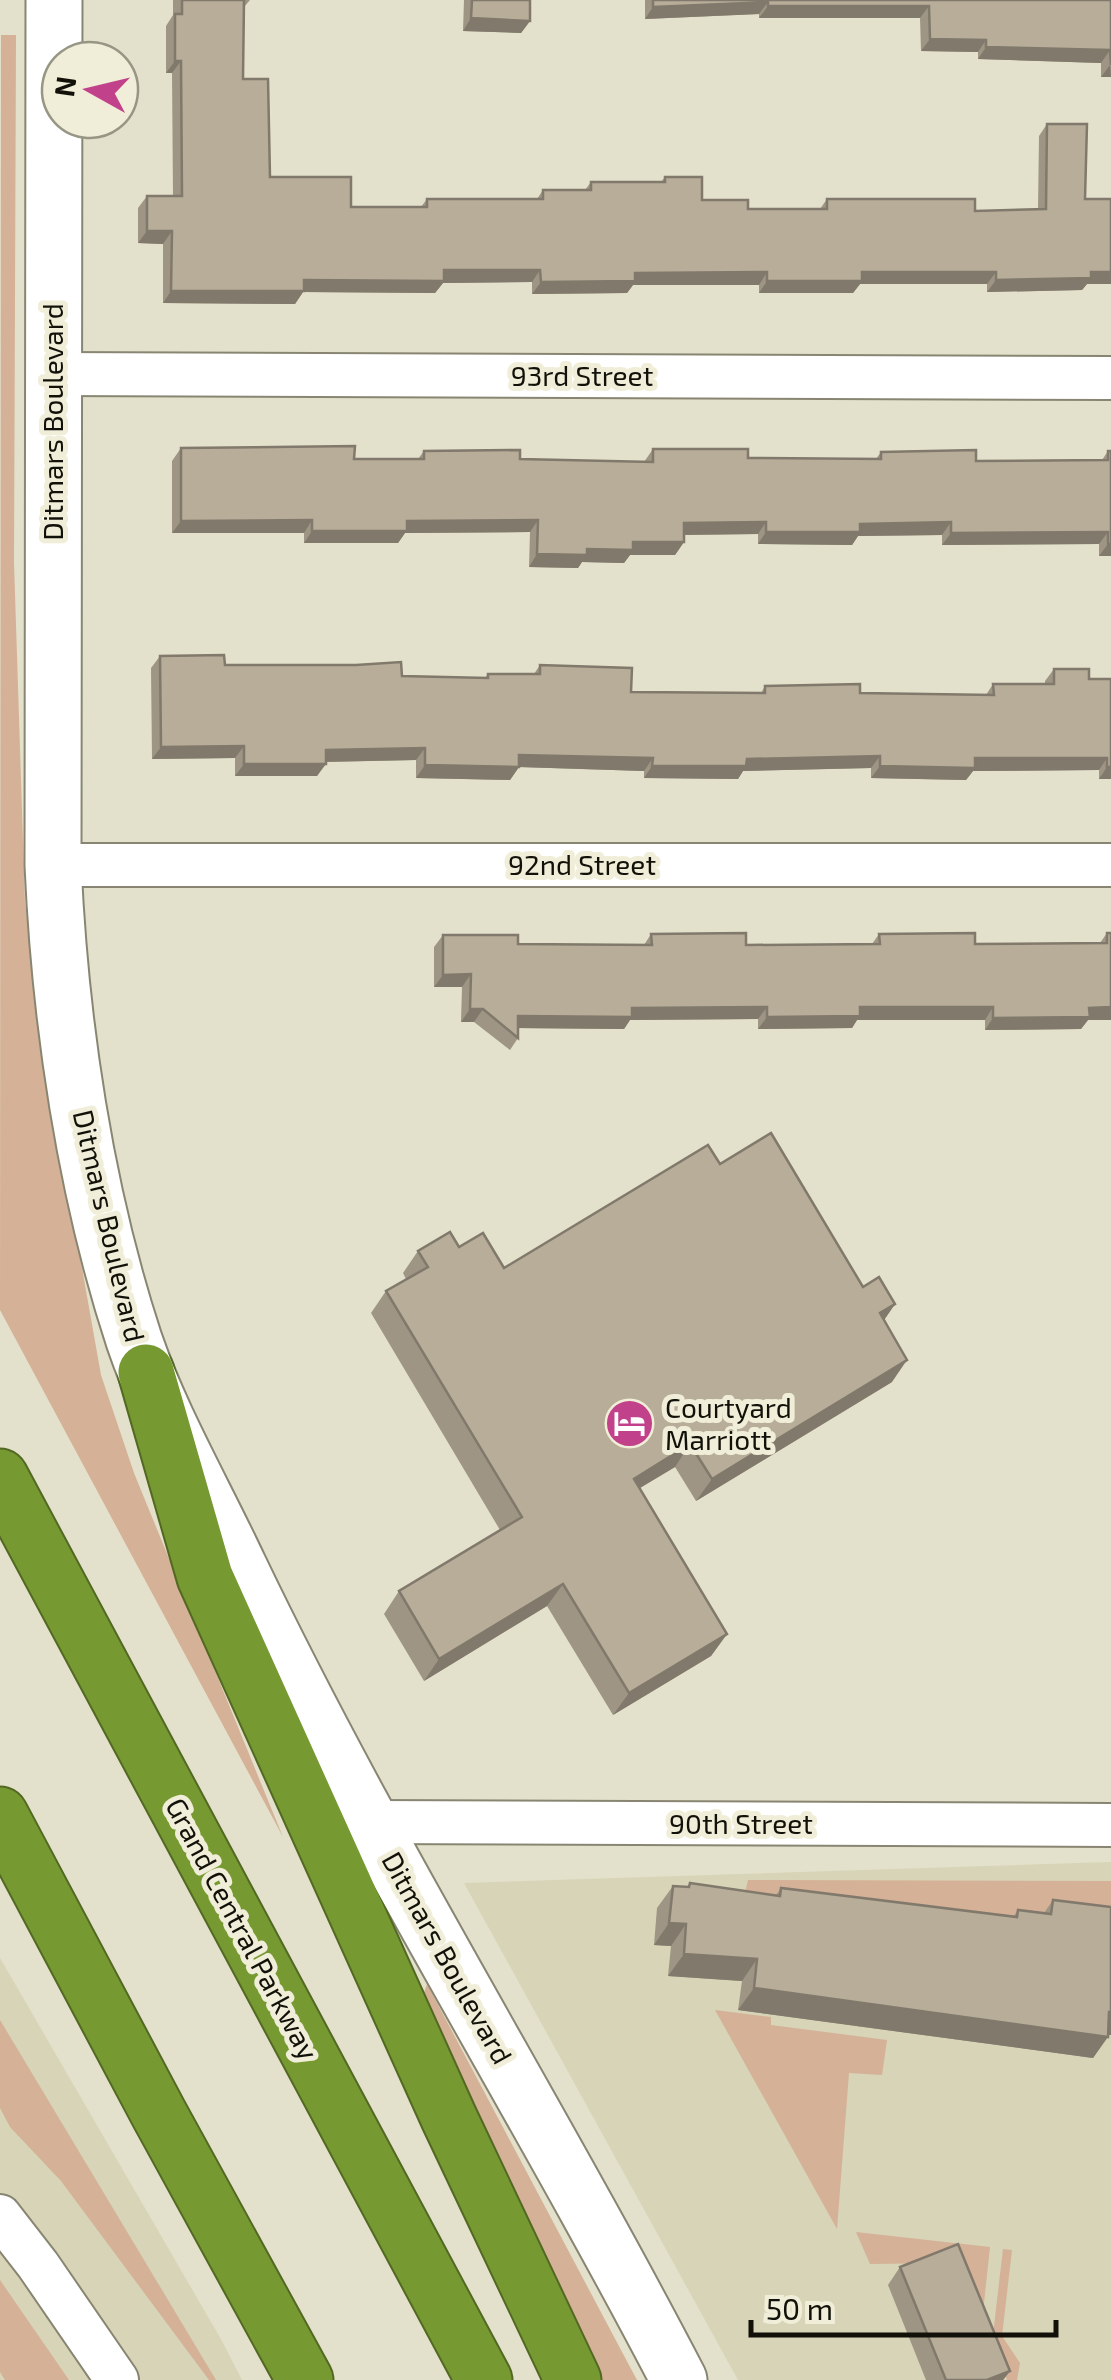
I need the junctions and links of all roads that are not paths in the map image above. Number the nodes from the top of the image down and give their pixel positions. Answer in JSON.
{"nodes":[{"id":1,"x":54,"y":0,"type":"edge"},
{"id":2,"x":52,"y":374,"type":"junction"},
{"id":3,"x":1111,"y":378,"type":"edge"},
{"id":4,"x":53,"y":865,"type":"junction"},
{"id":5,"x":1111,"y":866,"type":"edge"},
{"id":6,"x":146,"y":1372,"type":"junction"},
{"id":7,"x":0,"y":1477,"type":"edge"},
{"id":8,"x":0,"y":1815,"type":"edge"},
{"id":9,"x":372,"y":1822,"type":"junction"},
{"id":10,"x":1111,"y":1825,"type":"edge"},
{"id":11,"x":0,"y":2216,"type":"edge"},
{"id":12,"x":117,"y":2380,"type":"edge"},
{"id":13,"x":305,"y":2380,"type":"edge"},
{"id":14,"x":484,"y":2380,"type":"edge"},
{"id":15,"x":574,"y":2380,"type":"edge"},
{"id":16,"x":679,"y":2380,"type":"edge"}],
"edges":[{"from":1,"to":2,"type":"street","name":"Ditmars Boulevard"},
{"from":2,"to":3,"type":"street","name":"93rd Street"},
{"from":2,"to":4,"type":"street","name":"Ditmars Boulevard"},
{"from":4,"to":5,"type":"street","name":"92nd Street"},
{"from":4,"to":6,"type":"street","name":"Ditmars Boulevard"},
{"from":6,"to":9,"type":"street","name":"Ditmars Boulevard"},
{"from":6,"to":15,"type":"highway"},
{"from":7,"to":14,"type":"highway","name":"Grand Central Parkway"},
{"from":8,"to":13,"type":"highway"},
{"from":9,"to":10,"type":"street","name":"90th Street"},
{"from":9,"to":16,"type":"street","name":"Ditmars Boulevard"},
{"from":11,"to":12,"type":"street"}]}
